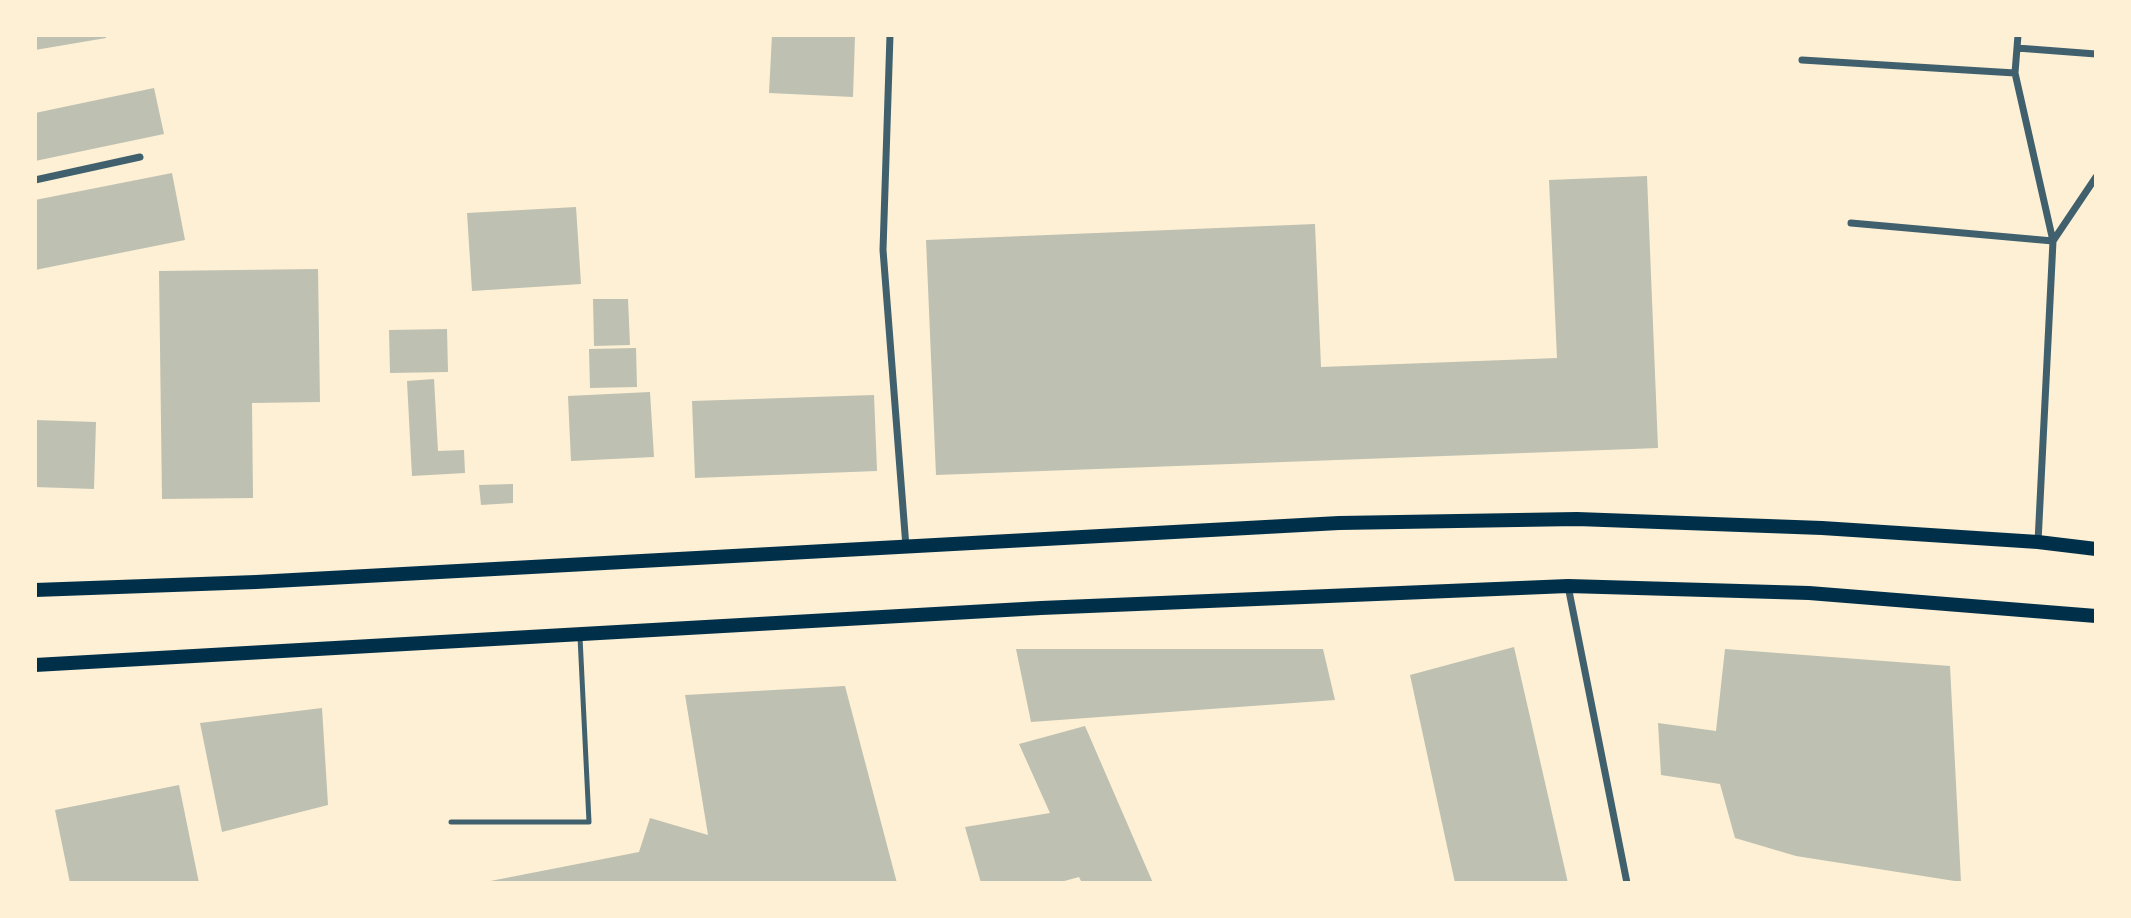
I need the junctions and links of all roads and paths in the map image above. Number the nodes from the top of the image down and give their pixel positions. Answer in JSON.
{"nodes":[{"id":1,"x":890,"y":35,"type":"edge"},
{"id":2,"x":2018,"y":35,"type":"edge"},
{"id":3,"x":2017,"y":48,"type":"junction"},
{"id":4,"x":2096,"y":54,"type":"edge"},
{"id":5,"x":1802,"y":60,"type":"dead end"},
{"id":6,"x":2015,"y":73,"type":"junction"},
{"id":7,"x":140,"y":157,"type":"dead end"},
{"id":8,"x":2096,"y":177,"type":"edge"},
{"id":9,"x":35,"y":180,"type":"edge"},
{"id":10,"x":1851,"y":223,"type":"dead end"},
{"id":11,"x":2053,"y":241,"type":"junction"},
{"id":12,"x":2038,"y":542,"type":"junction"},
{"id":13,"x":906,"y":547,"type":"junction"},
{"id":14,"x":2096,"y":549,"type":"edge"},
{"id":15,"x":1568,"y":586,"type":"junction"},
{"id":16,"x":35,"y":590,"type":"edge"},
{"id":17,"x":2096,"y":616,"type":"edge"},
{"id":18,"x":580,"y":634,"type":"junction"},
{"id":19,"x":35,"y":665,"type":"edge"},
{"id":20,"x":451,"y":822,"type":"dead end"},
{"id":21,"x":1627,"y":883,"type":"edge"}],
"edges":[{"from":1,"to":13,"type":"street"},
{"from":2,"to":3,"type":"street"},
{"from":3,"to":4,"type":"street"},
{"from":3,"to":6,"type":"street"},
{"from":5,"to":6,"type":"street"},
{"from":6,"to":11,"type":"street"},
{"from":7,"to":9,"type":"street"},
{"from":8,"to":11,"type":"street"},
{"from":10,"to":11,"type":"street"},
{"from":11,"to":12,"type":"street"},
{"from":12,"to":13,"type":"main road"},
{"from":12,"to":14,"type":"main road"},
{"from":13,"to":16,"type":"main road"},
{"from":15,"to":17,"type":"main road"},
{"from":15,"to":18,"type":"main road"},
{"from":15,"to":21,"type":"street"},
{"from":18,"to":19,"type":"main road"},
{"from":18,"to":20,"type":"lane"}]}
